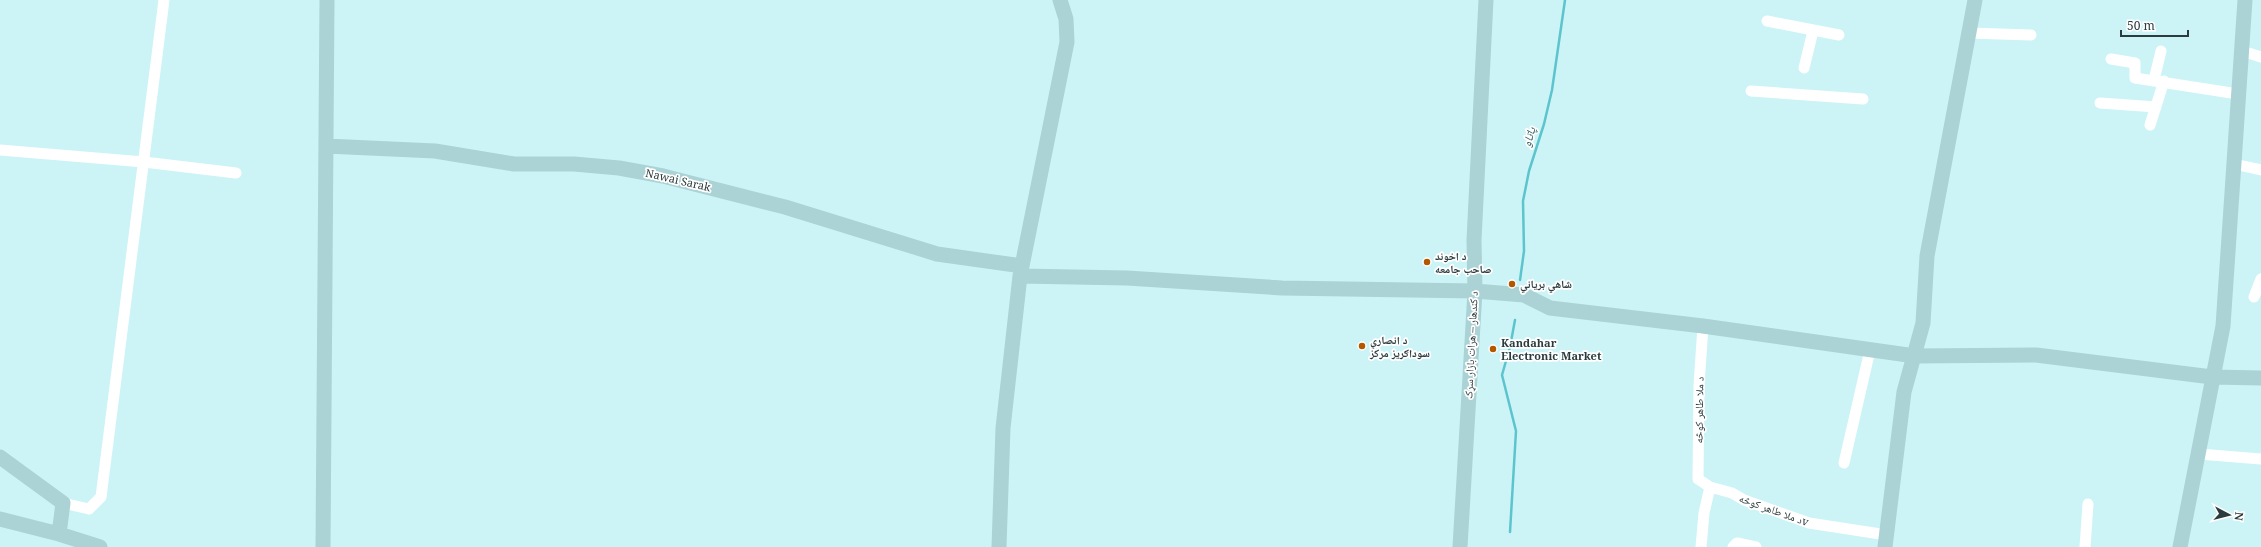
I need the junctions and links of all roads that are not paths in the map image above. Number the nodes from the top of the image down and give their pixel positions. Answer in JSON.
{"nodes":[{"id":1,"x":164,"y":0,"type":"edge"},
{"id":2,"x":327,"y":0,"type":"edge"},
{"id":3,"x":1060,"y":0,"type":"edge"},
{"id":4,"x":1486,"y":0,"type":"edge"},
{"id":5,"x":1975,"y":0,"type":"edge"},
{"id":6,"x":2245,"y":0,"type":"edge"},
{"id":7,"x":1767,"y":20,"type":"dead end"},
{"id":8,"x":1812,"y":31,"type":"junction"},
{"id":9,"x":1969,"y":32,"type":"junction"},
{"id":10,"x":1839,"y":35,"type":"dead end"},
{"id":11,"x":2031,"y":35,"type":"dead end"},
{"id":12,"x":2161,"y":51,"type":"dead end"},
{"id":13,"x":2242,"y":51,"type":"junction"},
{"id":14,"x":2261,"y":57,"type":"edge"},
{"id":15,"x":2111,"y":59,"type":"dead end"},
{"id":16,"x":1804,"y":68,"type":"dead end"},
{"id":17,"x":2159,"y":81,"type":"junction"},
{"id":18,"x":1751,"y":91,"type":"dead end"},
{"id":19,"x":2238,"y":94,"type":"junction"},
{"id":20,"x":1863,"y":99,"type":"dead end"},
{"id":21,"x":2100,"y":103,"type":"dead end"},
{"id":22,"x":2156,"y":107,"type":"junction"},
{"id":23,"x":2150,"y":125,"type":"dead end"},
{"id":24,"x":326,"y":146,"type":"junction"},
{"id":25,"x":0,"y":150,"type":"edge"},
{"id":26,"x":144,"y":162,"type":"junction"},
{"id":27,"x":2234,"y":164,"type":"junction"},
{"id":28,"x":2261,"y":170,"type":"edge"},
{"id":29,"x":236,"y":173,"type":"dead end"},
{"id":30,"x":1021,"y":271,"type":"junction"},
{"id":31,"x":2261,"y":279,"type":"edge"},
{"id":32,"x":1475,"y":291,"type":"junction"},
{"id":33,"x":2254,"y":297,"type":"dead end"},
{"id":34,"x":1703,"y":326,"type":"junction"},
{"id":35,"x":1870,"y":350,"type":"junction"},
{"id":36,"x":1915,"y":356,"type":"junction"},
{"id":37,"x":2212,"y":377,"type":"junction"},
{"id":38,"x":2261,"y":378,"type":"edge"},
{"id":39,"x":2199,"y":454,"type":"junction"},
{"id":40,"x":0,"y":457,"type":"edge"},
{"id":41,"x":2261,"y":460,"type":"edge"},
{"id":42,"x":1844,"y":463,"type":"dead end"},
{"id":43,"x":1710,"y":487,"type":"junction"},
{"id":44,"x":63,"y":503,"type":"junction"},
{"id":45,"x":2088,"y":504,"type":"dead end"},
{"id":46,"x":0,"y":518,"type":"edge"},
{"id":47,"x":59,"y":534,"type":"junction"},
{"id":48,"x":1886,"y":541,"type":"edge"},
{"id":49,"x":100,"y":547,"type":"edge"},
{"id":50,"x":323,"y":547,"type":"edge"},
{"id":51,"x":999,"y":547,"type":"edge"},
{"id":52,"x":1460,"y":547,"type":"edge"},
{"id":53,"x":1702,"y":547,"type":"edge"},
{"id":54,"x":1733,"y":547,"type":"edge"},
{"id":55,"x":1756,"y":547,"type":"edge"},
{"id":56,"x":2085,"y":547,"type":"edge"},
{"id":57,"x":2180,"y":547,"type":"edge"}],
"edges":[{"from":1,"to":26,"type":"street"},
{"from":2,"to":24,"type":"street"},
{"from":3,"to":30,"type":"street"},
{"from":4,"to":32,"type":"street","name":"د کندهار – هرات بازار سړک"},
{"from":5,"to":9,"type":"street"},
{"from":6,"to":13,"type":"street"},
{"from":7,"to":8,"type":"street"},
{"from":8,"to":10,"type":"street"},
{"from":8,"to":16,"type":"street"},
{"from":9,"to":11,"type":"street"},
{"from":9,"to":36,"type":"street"},
{"from":12,"to":17,"type":"street"},
{"from":13,"to":14,"type":"street"},
{"from":13,"to":19,"type":"street"},
{"from":15,"to":17,"type":"street"},
{"from":17,"to":19,"type":"street"},
{"from":17,"to":22,"type":"street"},
{"from":18,"to":20,"type":"street"},
{"from":19,"to":27,"type":"street"},
{"from":21,"to":22,"type":"street"},
{"from":22,"to":23,"type":"street"},
{"from":24,"to":30,"type":"street","name":"Nawai Sarak"},
{"from":24,"to":50,"type":"street"},
{"from":25,"to":26,"type":"street"},
{"from":26,"to":29,"type":"street"},
{"from":26,"to":44,"type":"street"},
{"from":27,"to":28,"type":"street"},
{"from":27,"to":37,"type":"street"},
{"from":30,"to":32,"type":"street","name":"Nawai Sarak"},
{"from":30,"to":51,"type":"street"},
{"from":31,"to":33,"type":"street"},
{"from":32,"to":34,"type":"street","name":"Nawai Sarak"},
{"from":32,"to":52,"type":"street","name":"د کندهار – هرات بازار سړک"},
{"from":34,"to":35,"type":"street","name":"Nawai Sarak"},
{"from":34,"to":43,"type":"street","name":"د ملا طاهر کوڅه"},
{"from":35,"to":36,"type":"street","name":"Nawai Sarak"},
{"from":35,"to":42,"type":"street"},
{"from":36,"to":37,"type":"street","name":"Nawai Sarak"},
{"from":36,"to":48,"type":"street"},
{"from":37,"to":38,"type":"street","name":"Nawai Sarak"},
{"from":37,"to":39,"type":"street"},
{"from":39,"to":41,"type":"street"},
{"from":39,"to":57,"type":"street"},
{"from":40,"to":44,"type":"street"},
{"from":43,"to":48,"type":"street","name":"د ملا طاهر کوڅهv"},
{"from":43,"to":53,"type":"street"},
{"from":44,"to":47,"type":"street"},
{"from":45,"to":56,"type":"street"},
{"from":46,"to":47,"type":"street"},
{"from":47,"to":49,"type":"street"},
{"from":54,"to":55,"type":"street"}]}
